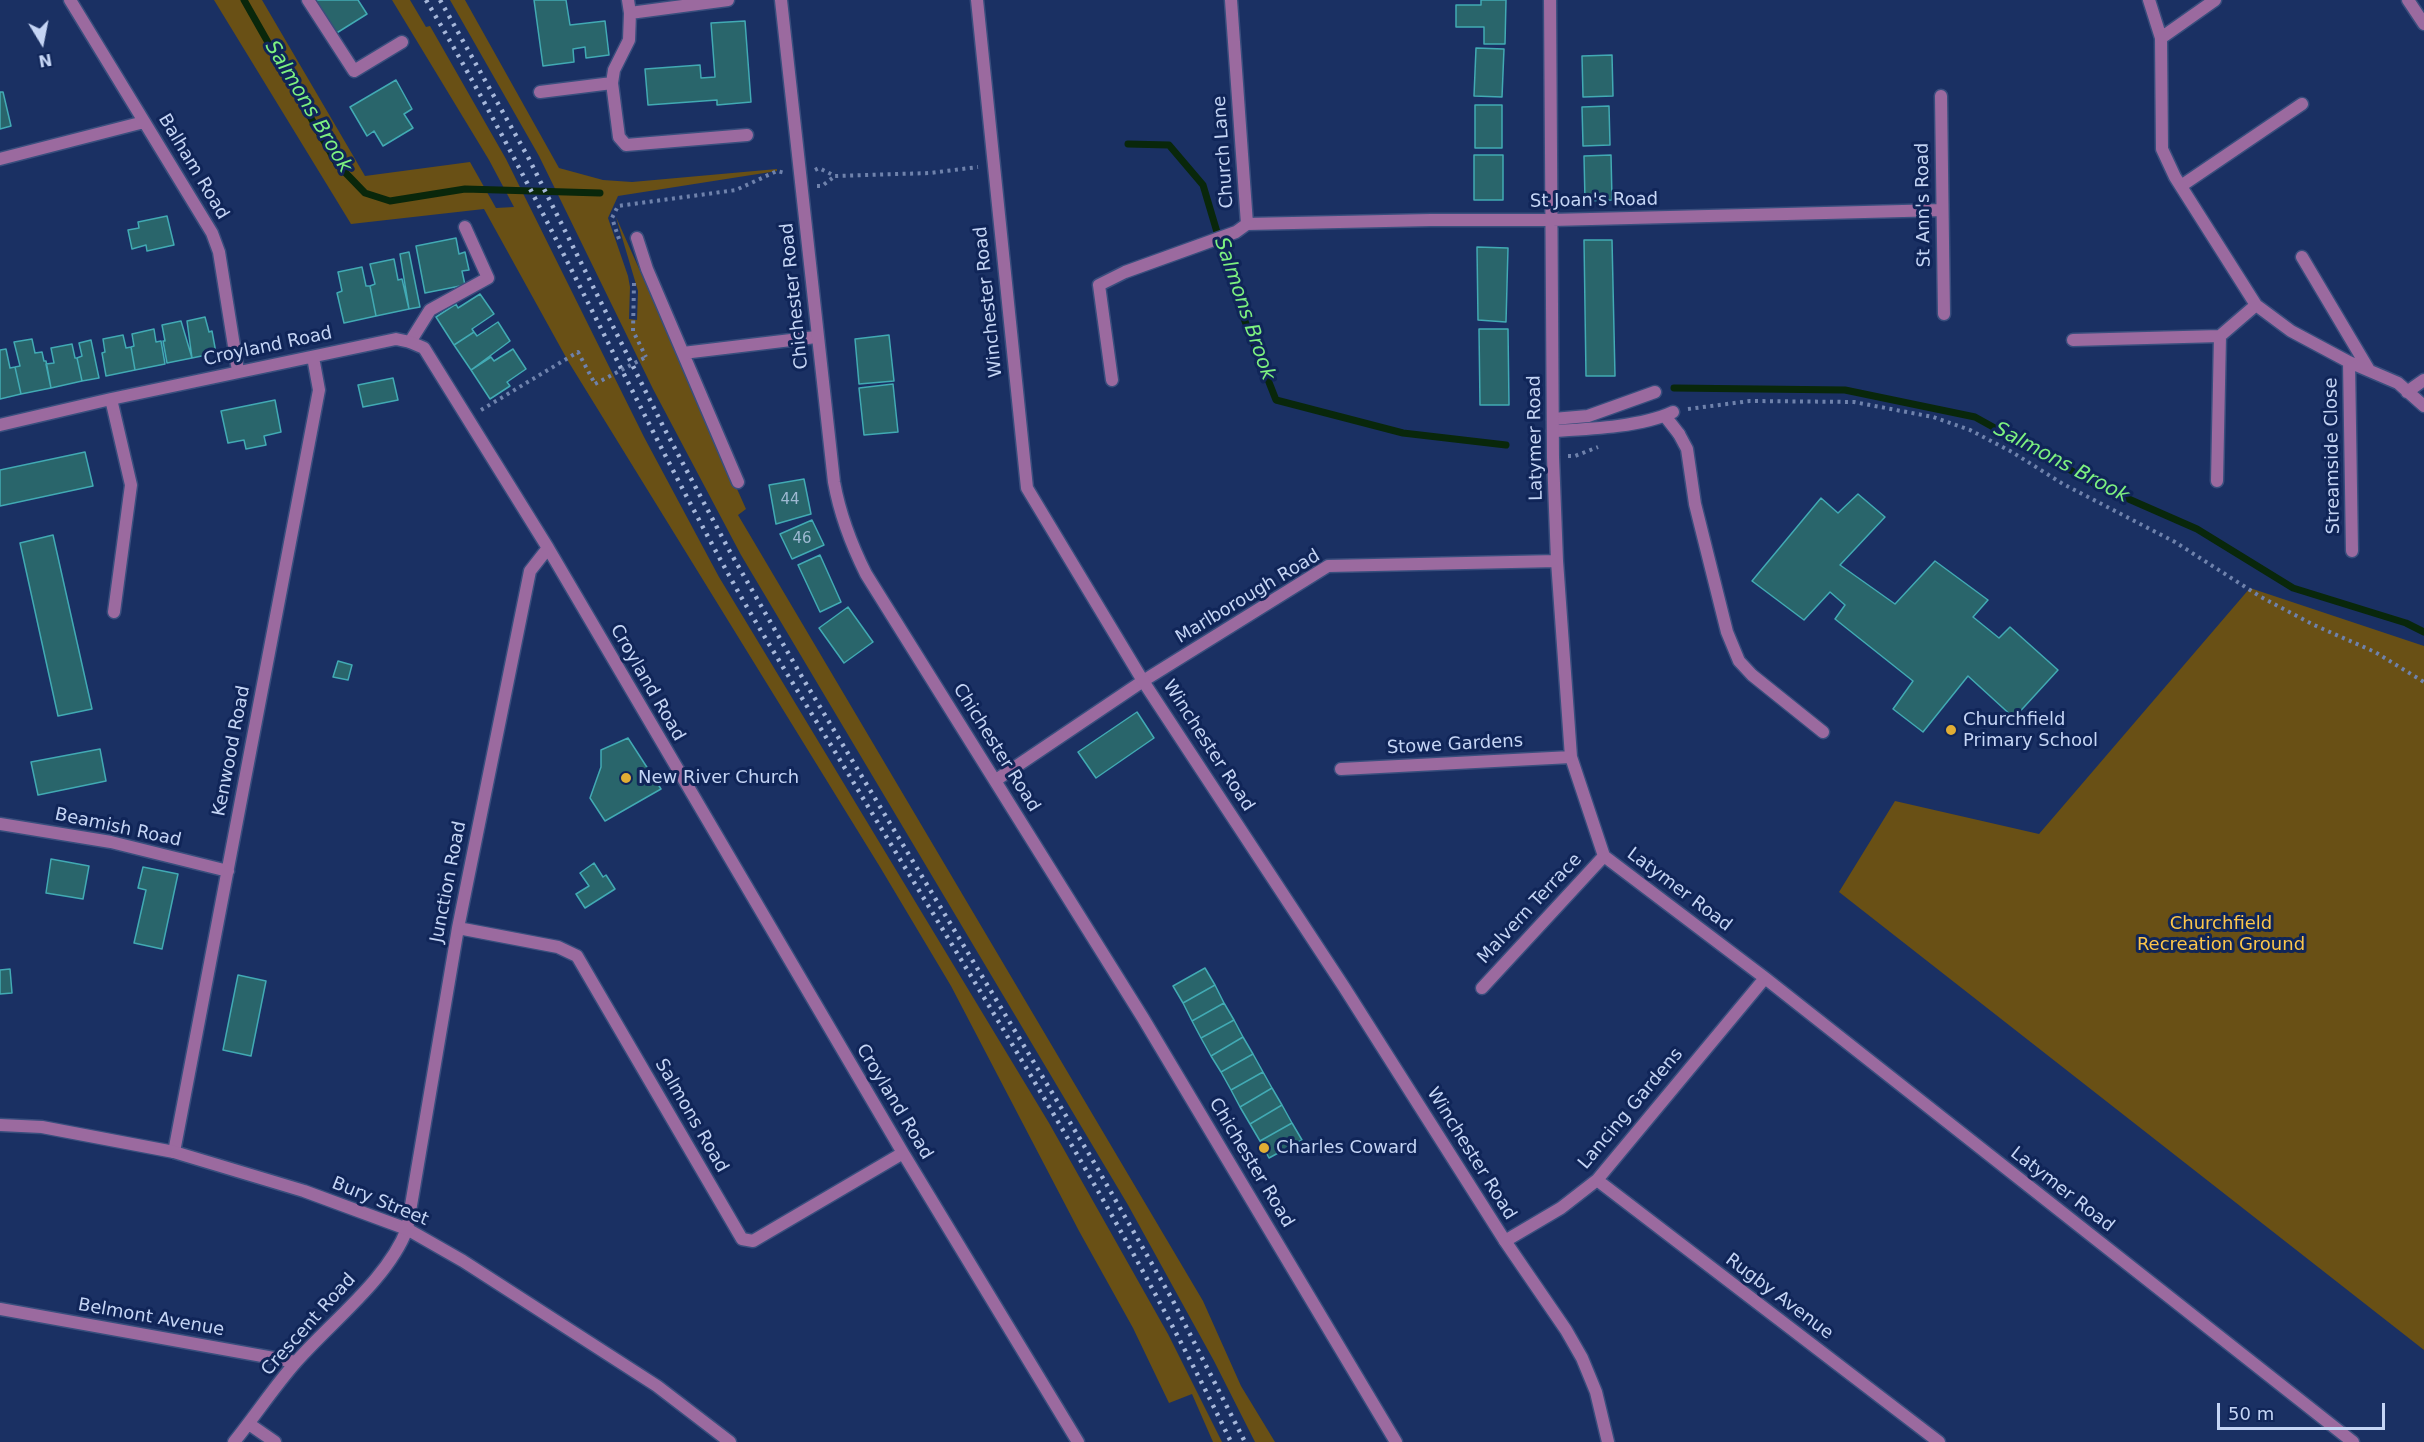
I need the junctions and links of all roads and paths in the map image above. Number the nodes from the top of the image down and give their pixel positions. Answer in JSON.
{"nodes":[{"id":1,"x":70,"y":0,"type":"edge"},
{"id":2,"x":308,"y":0,"type":"edge"},
{"id":3,"x":728,"y":0,"type":"edge"},
{"id":4,"x":781,"y":0,"type":"edge"},
{"id":5,"x":977,"y":0,"type":"edge"},
{"id":6,"x":1231,"y":0,"type":"edge"},
{"id":7,"x":1550,"y":0,"type":"edge"},
{"id":8,"x":2149,"y":0,"type":"edge"},
{"id":9,"x":2215,"y":0,"type":"edge"},
{"id":10,"x":2408,"y":0,"type":"edge"},
{"id":11,"x":629,"y":6,"type":"edge"},
{"id":12,"x":2424,"y":24,"type":"edge"},
{"id":13,"x":2161,"y":38,"type":"junction"},
{"id":14,"x":402,"y":42,"type":"dead end"},
{"id":15,"x":612,"y":83,"type":"junction"},
{"id":16,"x":540,"y":92,"type":"dead end"},
{"id":17,"x":1941,"y":96,"type":"dead end"},
{"id":18,"x":2302,"y":104,"type":"dead end"},
{"id":19,"x":144,"y":122,"type":"junction"},
{"id":20,"x":747,"y":135,"type":"dead end"},
{"id":21,"x":0,"y":159,"type":"edge"},
{"id":22,"x":994,"y":166,"type":"junction"},
{"id":23,"x":835,"y":176,"type":"junction"},
{"id":24,"x":801,"y":177,"type":"junction"},
{"id":25,"x":2181,"y":186,"type":"junction"},
{"id":26,"x":1942,"y":210,"type":"junction"},
{"id":27,"x":1552,"y":220,"type":"junction"},
{"id":28,"x":1247,"y":224,"type":"junction"},
{"id":29,"x":465,"y":227,"type":"dead end"},
{"id":30,"x":637,"y":238,"type":"dead end"},
{"id":31,"x":623,"y":250,"type":"dead end"},
{"id":32,"x":2302,"y":257,"type":"dead end"},
{"id":33,"x":633,"y":282,"type":"dead end"},
{"id":34,"x":2256,"y":305,"type":"junction"},
{"id":35,"x":1944,"y":314,"type":"dead end"},
{"id":36,"x":2220,"y":336,"type":"junction"},
{"id":37,"x":816,"y":337,"type":"junction"},
{"id":38,"x":2073,"y":340,"type":"dead end"},
{"id":39,"x":410,"y":342,"type":"junction"},
{"id":40,"x":683,"y":353,"type":"junction"},
{"id":41,"x":313,"y":357,"type":"junction"},
{"id":42,"x":2349,"y":362,"type":"junction"},
{"id":43,"x":2369,"y":370,"type":"junction"},
{"id":44,"x":238,"y":371,"type":"junction"},
{"id":45,"x":1112,"y":380,"type":"dead end"},
{"id":46,"x":2424,"y":381,"type":"edge"},
{"id":47,"x":1655,"y":392,"type":"dead end"},
{"id":48,"x":2407,"y":392,"type":"junction"},
{"id":49,"x":111,"y":399,"type":"junction"},
{"id":50,"x":2424,"y":406,"type":"edge"},
{"id":51,"x":1669,"y":414,"type":"junction"},
{"id":52,"x":466,"y":420,"type":"junction"},
{"id":53,"x":0,"y":425,"type":"edge"},
{"id":54,"x":1553,"y":425,"type":"junction"},
{"id":55,"x":2217,"y":481,"type":"dead end"},
{"id":56,"x":738,"y":482,"type":"dead end"},
{"id":57,"x":548,"y":549,"type":"junction"},
{"id":58,"x":2352,"y":550,"type":"dead end"},
{"id":59,"x":1557,"y":561,"type":"junction"},
{"id":60,"x":114,"y":612,"type":"dead end"},
{"id":61,"x":1143,"y":681,"type":"junction"},
{"id":62,"x":2424,"y":682,"type":"edge"},
{"id":63,"x":1823,"y":732,"type":"dead end"},
{"id":64,"x":1571,"y":757,"type":"junction"},
{"id":65,"x":1341,"y":769,"type":"dead end"},
{"id":66,"x":996,"y":780,"type":"junction"},
{"id":67,"x":0,"y":824,"type":"edge"},
{"id":68,"x":1604,"y":856,"type":"junction"},
{"id":69,"x":228,"y":871,"type":"junction"},
{"id":70,"x":458,"y":928,"type":"junction"},
{"id":71,"x":1764,"y":978,"type":"junction"},
{"id":72,"x":1482,"y":988,"type":"dead end"},
{"id":73,"x":0,"y":1125,"type":"edge"},
{"id":74,"x":174,"y":1152,"type":"junction"},
{"id":75,"x":903,"y":1154,"type":"junction"},
{"id":76,"x":1597,"y":1180,"type":"junction"},
{"id":77,"x":407,"y":1229,"type":"junction"},
{"id":78,"x":1505,"y":1241,"type":"junction"},
{"id":79,"x":0,"y":1309,"type":"edge"},
{"id":80,"x":296,"y":1362,"type":"junction"},
{"id":81,"x":249,"y":1424,"type":"junction"},
{"id":82,"x":234,"y":1442,"type":"edge"},
{"id":83,"x":275,"y":1442,"type":"edge"},
{"id":84,"x":730,"y":1442,"type":"edge"},
{"id":85,"x":1078,"y":1442,"type":"edge"},
{"id":86,"x":1396,"y":1442,"type":"edge"},
{"id":87,"x":1608,"y":1442,"type":"edge"},
{"id":88,"x":1939,"y":1442,"type":"edge"},
{"id":89,"x":2353,"y":1442,"type":"edge"}],
"edges":[{"from":1,"to":19,"type":"street","name":"Balham Road"},
{"from":2,"to":14,"type":"street"},
{"from":3,"to":11,"type":"street"},
{"from":4,"to":24,"type":"street","name":"Chichester Road"},
{"from":5,"to":22,"type":"street","name":"Winchester Road"},
{"from":6,"to":28,"type":"street","name":"Church Lane"},
{"from":7,"to":27,"type":"street","name":"Latymer Road"},
{"from":8,"to":13,"type":"street","name":"Streamside Close"},
{"from":9,"to":13,"type":"street"},
{"from":10,"to":12,"type":"street"},
{"from":11,"to":15,"type":"street"},
{"from":13,"to":25,"type":"street","name":"Streamside Close"},
{"from":15,"to":16,"type":"street"},
{"from":15,"to":20,"type":"street"},
{"from":17,"to":26,"type":"street","name":"St Ann's Road"},
{"from":18,"to":25,"type":"street"},
{"from":19,"to":21,"type":"street"},
{"from":19,"to":44,"type":"street","name":"Balham Road"},
{"from":22,"to":23,"type":"path"},
{"from":22,"to":61,"type":"street","name":"Winchester Road"},
{"from":23,"to":23,"type":"path"},
{"from":24,"to":31,"type":"path"},
{"from":24,"to":37,"type":"street","name":"Chichester Road"},
{"from":25,"to":34,"type":"street","name":"Streamside Close"},
{"from":26,"to":27,"type":"street","name":"St Joan's Road"},
{"from":26,"to":35,"type":"street","name":"St Ann's Road"},
{"from":27,"to":28,"type":"street","name":"St Joan's Road"},
{"from":27,"to":54,"type":"street","name":"Latymer Road"},
{"from":28,"to":45,"type":"street","name":"Church Lane"},
{"from":29,"to":39,"type":"street"},
{"from":30,"to":40,"type":"street"},
{"from":32,"to":43,"type":"street","name":"Streamside Close"},
{"from":33,"to":52,"type":"path","bridge":true},
{"from":34,"to":36,"type":"street"},
{"from":34,"to":42,"type":"street","name":"Streamside Close"},
{"from":36,"to":38,"type":"street"},
{"from":36,"to":55,"type":"street"},
{"from":37,"to":40,"type":"street"},
{"from":37,"to":66,"type":"street","name":"Chichester Road"},
{"from":39,"to":41,"type":"street","name":"Croyland Road"},
{"from":39,"to":52,"type":"street","name":"Croyland Road"},
{"from":40,"to":56,"type":"street"},
{"from":41,"to":44,"type":"street","name":"Croyland Road"},
{"from":41,"to":69,"type":"street","name":"Kenwood Road"},
{"from":42,"to":43,"type":"street","name":"Streamside Close"},
{"from":42,"to":58,"type":"street","name":"Streamside Close"},
{"from":43,"to":48,"type":"street","name":"Streamside Close"},
{"from":44,"to":49,"type":"street","name":"Croyland Road"},
{"from":46,"to":48,"type":"street"},
{"from":47,"to":54,"type":"street"},
{"from":48,"to":50,"type":"street","name":"Streamside Close"},
{"from":49,"to":53,"type":"street","name":"Croyland Road"},
{"from":49,"to":60,"type":"street"},
{"from":51,"to":54,"type":"street"},
{"from":51,"to":62,"type":"path"},
{"from":51,"to":63,"type":"street"},
{"from":52,"to":57,"type":"street","name":"Croyland Road"},
{"from":54,"to":59,"type":"street","name":"Latymer Road"},
{"from":57,"to":70,"type":"street","name":"Junction Road"},
{"from":57,"to":75,"type":"street","name":"Croyland Road"},
{"from":59,"to":61,"type":"street","name":"Marlborough Road"},
{"from":59,"to":64,"type":"street","name":"Latymer Road"},
{"from":61,"to":66,"type":"street","name":"Marlborough Road"},
{"from":61,"to":78,"type":"street","name":"Winchester Road"},
{"from":64,"to":65,"type":"street","name":"Stowe Gardens"},
{"from":64,"to":68,"type":"street","name":"Latymer Road"},
{"from":66,"to":86,"type":"street","name":"Chichester Road"},
{"from":67,"to":69,"type":"street","name":"Beamish Road"},
{"from":68,"to":71,"type":"street","name":"Latymer Road"},
{"from":68,"to":72,"type":"street","name":"Malvern Terrace"},
{"from":69,"to":74,"type":"street","name":"Kenwood Road"},
{"from":70,"to":75,"type":"street","name":"Salmons Road"},
{"from":70,"to":77,"type":"street","name":"Junction Road"},
{"from":71,"to":76,"type":"street","name":"Lancing Gardens"},
{"from":71,"to":89,"type":"street","name":"Latymer Road"},
{"from":73,"to":74,"type":"street","name":"Bury Street"},
{"from":74,"to":77,"type":"street","name":"Bury Street"},
{"from":75,"to":85,"type":"street","name":"Croyland Road"},
{"from":76,"to":78,"type":"street","name":"Lancing Gardens"},
{"from":76,"to":88,"type":"street","name":"Rugby Avenue"},
{"from":77,"to":80,"type":"street","name":"Crescent Road"},
{"from":77,"to":84,"type":"street","name":"Bury Street"},
{"from":78,"to":87,"type":"street","name":"Winchester Road"},
{"from":79,"to":80,"type":"street","name":"Belmont Avenue"},
{"from":80,"to":81,"type":"street","name":"Crescent Road"},
{"from":81,"to":82,"type":"street","name":"Crescent Road"},
{"from":81,"to":83,"type":"street"}]}
